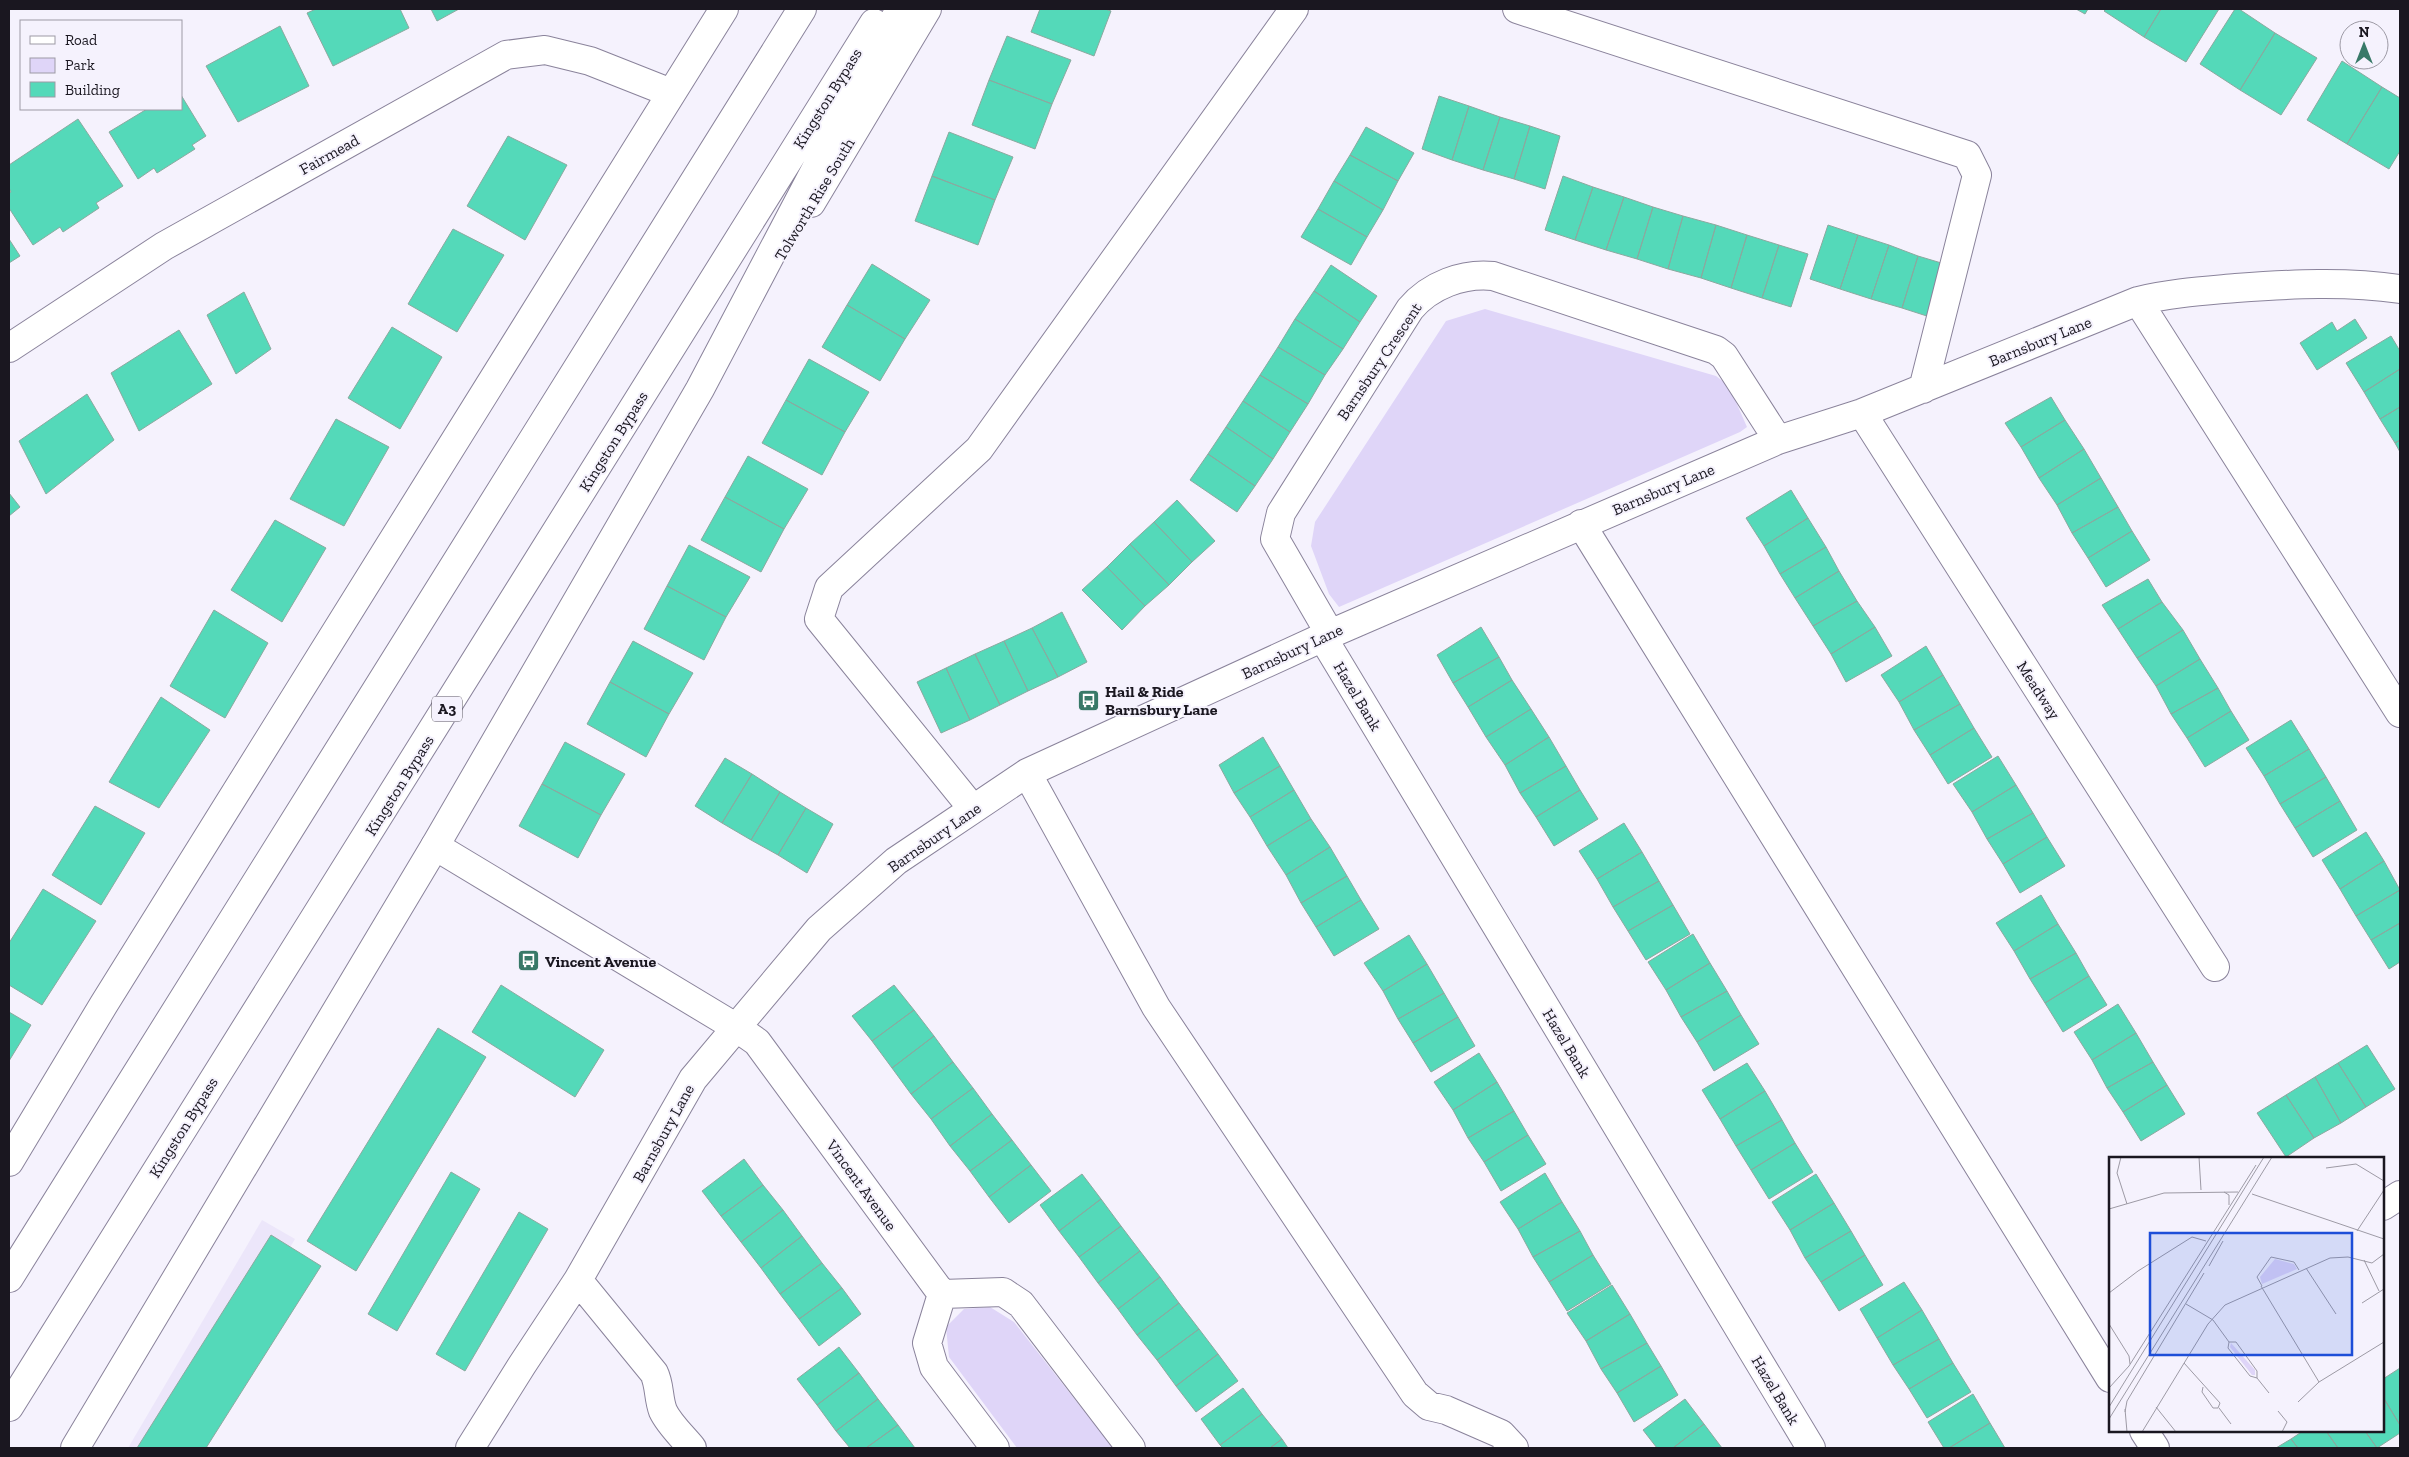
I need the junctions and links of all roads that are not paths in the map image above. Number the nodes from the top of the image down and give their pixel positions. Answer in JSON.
{"nodes":[{"id":1,"x":724,"y":9,"type":"edge"},
{"id":2,"x":802,"y":9,"type":"edge"},
{"id":3,"x":883,"y":9,"type":"edge"},
{"id":4,"x":900,"y":9,"type":"edge"},
{"id":5,"x":927,"y":9,"type":"edge"},
{"id":6,"x":1294,"y":9,"type":"edge"},
{"id":7,"x":1517,"y":9,"type":"edge"},
{"id":8,"x":671,"y":93,"type":"junction"},
{"id":9,"x":2400,"y":289,"type":"edge"},
{"id":10,"x":2138,"y":302,"type":"junction"},
{"id":11,"x":9,"y":348,"type":"edge"},
{"id":12,"x":700,"y":389,"type":"junction"},
{"id":13,"x":1923,"y":389,"type":"junction"},
{"id":14,"x":1862,"y":413,"type":"junction"},
{"id":15,"x":1778,"y":440,"type":"junction"},
{"id":16,"x":1582,"y":524,"type":"junction"},
{"id":17,"x":1326,"y":636,"type":"junction"},
{"id":18,"x":2400,"y":713,"type":"edge"},
{"id":19,"x":1027,"y":773,"type":"junction"},
{"id":20,"x":973,"y":809,"type":"junction"},
{"id":21,"x":435,"y":846,"type":"junction"},
{"id":22,"x":2215,"y":966,"type":"dead end"},
{"id":23,"x":737,"y":1028,"type":"junction"},
{"id":24,"x":9,"y":1162,"type":"edge"},
{"id":25,"x":2400,"y":1195,"type":"edge"},
{"id":26,"x":2384,"y":1205,"type":"edge"},
{"id":27,"x":9,"y":1278,"type":"edge"},
{"id":28,"x":578,"y":1280,"type":"junction"},
{"id":29,"x":942,"y":1294,"type":"junction"},
{"id":30,"x":2109,"y":1376,"type":"edge"},
{"id":31,"x":9,"y":1407,"type":"edge"},
{"id":32,"x":2145,"y":1432,"type":"edge"},
{"id":33,"x":76,"y":1448,"type":"edge"},
{"id":34,"x":470,"y":1448,"type":"edge"},
{"id":35,"x":692,"y":1448,"type":"edge"},
{"id":36,"x":995,"y":1448,"type":"edge"},
{"id":37,"x":1131,"y":1448,"type":"edge"},
{"id":38,"x":1514,"y":1448,"type":"edge"},
{"id":39,"x":1811,"y":1448,"type":"edge"},
{"id":40,"x":2155,"y":1448,"type":"edge"}],
"edges":[{"from":1,"to":8,"type":"main road"},
{"from":2,"to":27,"type":"main road"},
{"from":3,"to":31,"type":"main road","name":"Kingston Bypass","number":"A3"},
{"from":4,"to":12,"type":"main road"},
{"from":5,"to":12,"type":"main road","name":"Tolworth Rise South"},
{"from":6,"to":20,"type":"main road"},
{"from":7,"to":13,"type":"main road"},
{"from":8,"to":11,"type":"main road","name":"Fairmead"},
{"from":8,"to":24,"type":"main road"},
{"from":9,"to":10,"type":"main road","name":"Barnsbury Lane"},
{"from":10,"to":13,"type":"main road","name":"Barnsbury Lane"},
{"from":10,"to":18,"type":"main road"},
{"from":12,"to":21,"type":"main road"},
{"from":13,"to":14,"type":"main road","name":"Barnsbury Lane"},
{"from":14,"to":15,"type":"main road","name":"Barnsbury Lane"},
{"from":14,"to":22,"type":"main road","name":"Meadway"},
{"from":15,"to":16,"type":"main road","name":"Barnsbury Lane"},
{"from":15,"to":17,"type":"main road","name":"Barnsbury Crescent"},
{"from":16,"to":17,"type":"main road","name":"Barnsbury Lane"},
{"from":16,"to":30,"type":"main road"},
{"from":17,"to":19,"type":"main road","name":"Barnsbury Lane"},
{"from":17,"to":39,"type":"main road","name":"Hazel Bank"},
{"from":19,"to":20,"type":"main road","name":"Barnsbury Lane"},
{"from":19,"to":38,"type":"main road"},
{"from":20,"to":23,"type":"main road","name":"Barnsbury Lane"},
{"from":21,"to":23,"type":"main road","name":"Vincent Avenue"},
{"from":21,"to":33,"type":"main road"},
{"from":23,"to":28,"type":"main road","name":"Barnsbury Lane"},
{"from":23,"to":29,"type":"main road","name":"Vincent Avenue"},
{"from":25,"to":26,"type":"main road"},
{"from":28,"to":34,"type":"main road","name":"Barnsbury Lane"},
{"from":28,"to":35,"type":"main road"},
{"from":29,"to":36,"type":"main road"},
{"from":29,"to":37,"type":"main road"},
{"from":32,"to":40,"type":"main road"}]}
